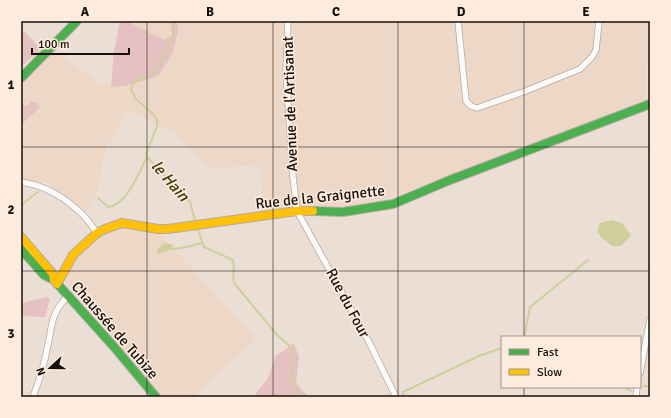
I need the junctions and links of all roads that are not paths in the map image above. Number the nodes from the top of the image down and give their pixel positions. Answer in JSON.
{"nodes":[{"id":1,"x":77,"y":21,"type":"edge"},
{"id":2,"x":288,"y":21,"type":"edge"},
{"id":3,"x":458,"y":21,"type":"edge"},
{"id":4,"x":599,"y":21,"type":"edge"},
{"id":5,"x":22,"y":76,"type":"edge"},
{"id":6,"x":650,"y":104,"type":"edge"},
{"id":7,"x":21,"y":182,"type":"edge"},
{"id":8,"x":297,"y":210,"type":"junction"},
{"id":9,"x":97,"y":233,"type":"junction"},
{"id":10,"x":21,"y":237,"type":"edge"},
{"id":11,"x":21,"y":248,"type":"edge"},
{"id":12,"x":55,"y":282,"type":"junction"},
{"id":13,"x":68,"y":296,"type":"junction"},
{"id":14,"x":650,"y":319,"type":"edge"},
{"id":15,"x":641,"y":368,"type":"edge"},
{"id":16,"x":33,"y":397,"type":"edge"},
{"id":17,"x":156,"y":397,"type":"edge"},
{"id":18,"x":396,"y":397,"type":"edge"}],
"edges":[{"from":1,"to":5,"type":"street"},
{"from":2,"to":8,"type":"street","name":"Avenue de l'Artisanat"},
{"from":3,"to":4,"type":"street"},
{"from":6,"to":8,"type":"street","name":"Rue de la Graignette"},
{"from":7,"to":9,"type":"street"},
{"from":8,"to":9,"type":"street","name":"Rue de la Graignette"},
{"from":8,"to":18,"type":"street","name":"Rue du Four"},
{"from":9,"to":12,"type":"street","name":"Rue de la Graignette"},
{"from":10,"to":12,"type":"street","name":"Chaussée de Tubize"},
{"from":11,"to":12,"type":"street","name":"Chaussée de Tubize"},
{"from":12,"to":13,"type":"street","name":"Chaussée de Tubize"},
{"from":13,"to":16,"type":"street"},
{"from":13,"to":17,"type":"street","name":"Chaussée de Tubize"},
{"from":14,"to":15,"type":"street"}]}
